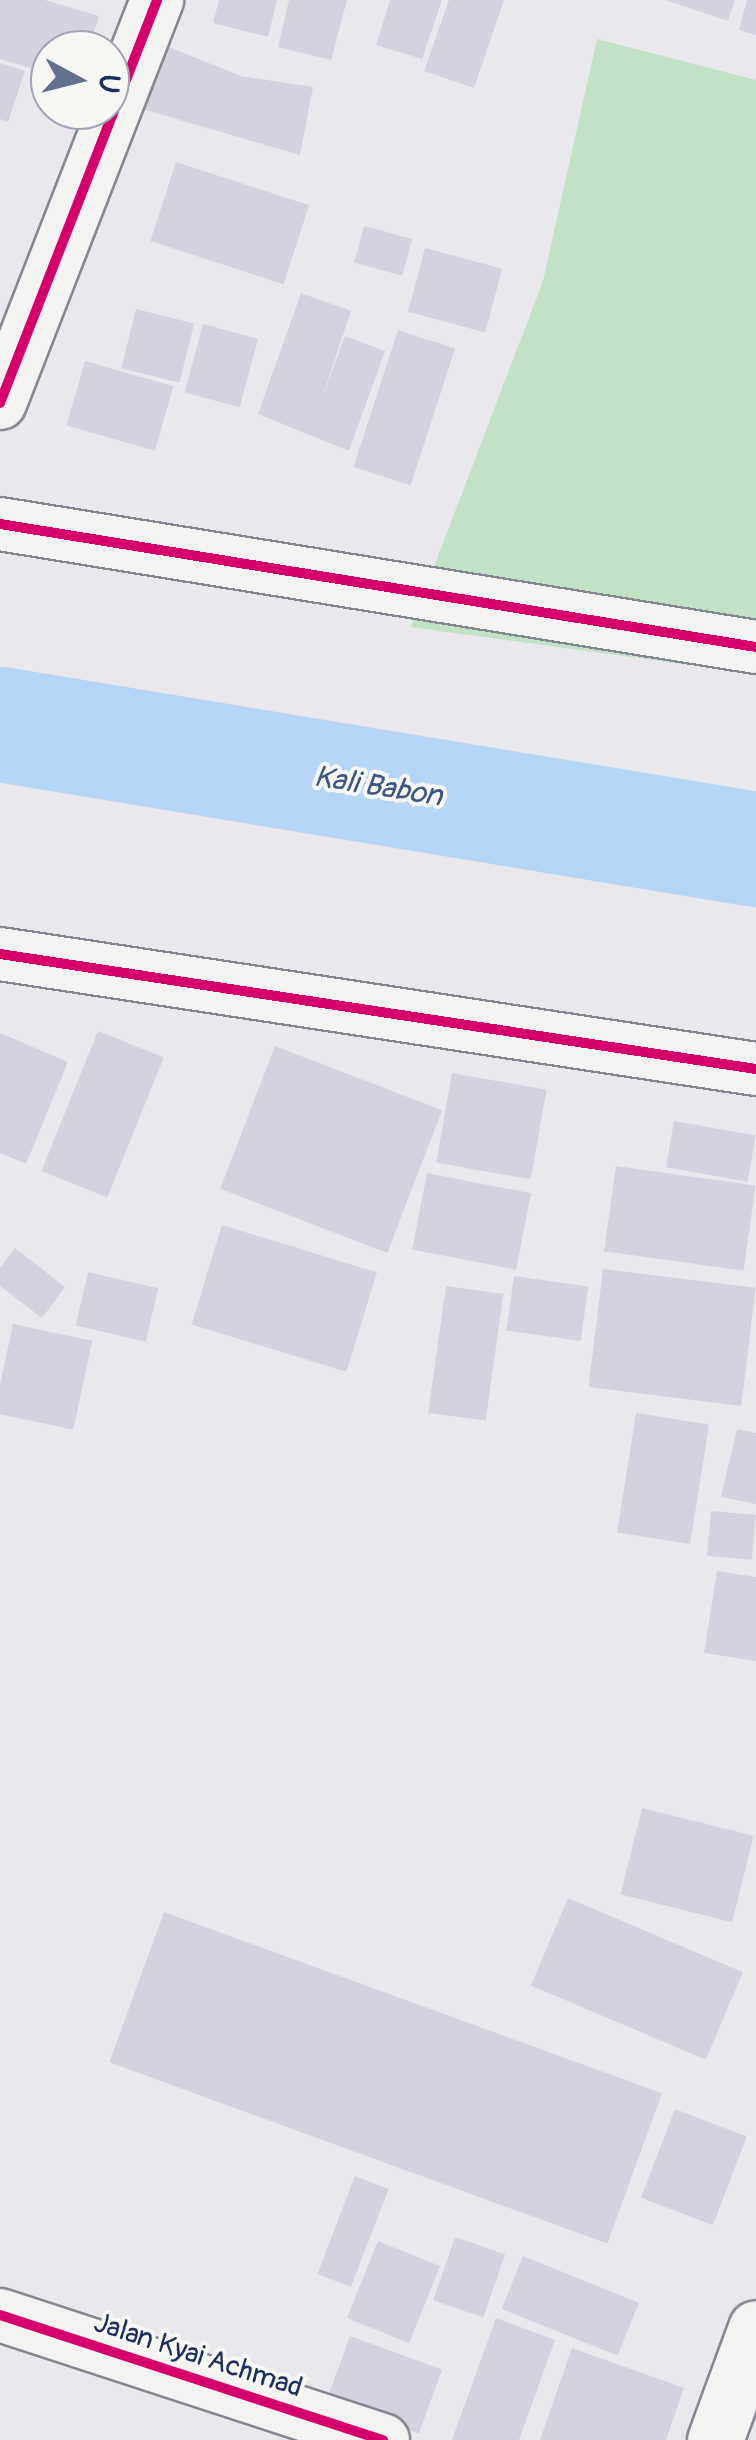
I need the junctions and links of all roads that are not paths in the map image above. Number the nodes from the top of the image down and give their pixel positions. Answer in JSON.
{"nodes":[{"id":1,"x":156,"y":0,"type":"edge"},
{"id":2,"x":0,"y":403,"type":"edge"},
{"id":3,"x":0,"y":524,"type":"edge"},
{"id":4,"x":756,"y":647,"type":"edge"},
{"id":5,"x":0,"y":954,"type":"edge"},
{"id":6,"x":756,"y":1069,"type":"edge"},
{"id":7,"x":0,"y":2315,"type":"edge"},
{"id":8,"x":756,"y":2328,"type":"edge"},
{"id":9,"x":383,"y":2440,"type":"edge"},
{"id":10,"x":715,"y":2440,"type":"edge"}],
"edges":[{"from":1,"to":2,"type":"street"},
{"from":3,"to":4,"type":"street"},
{"from":5,"to":6,"type":"street"},
{"from":7,"to":9,"type":"street","name":"Jalan Kyai Achmad"},
{"from":8,"to":10,"type":"street"}]}
